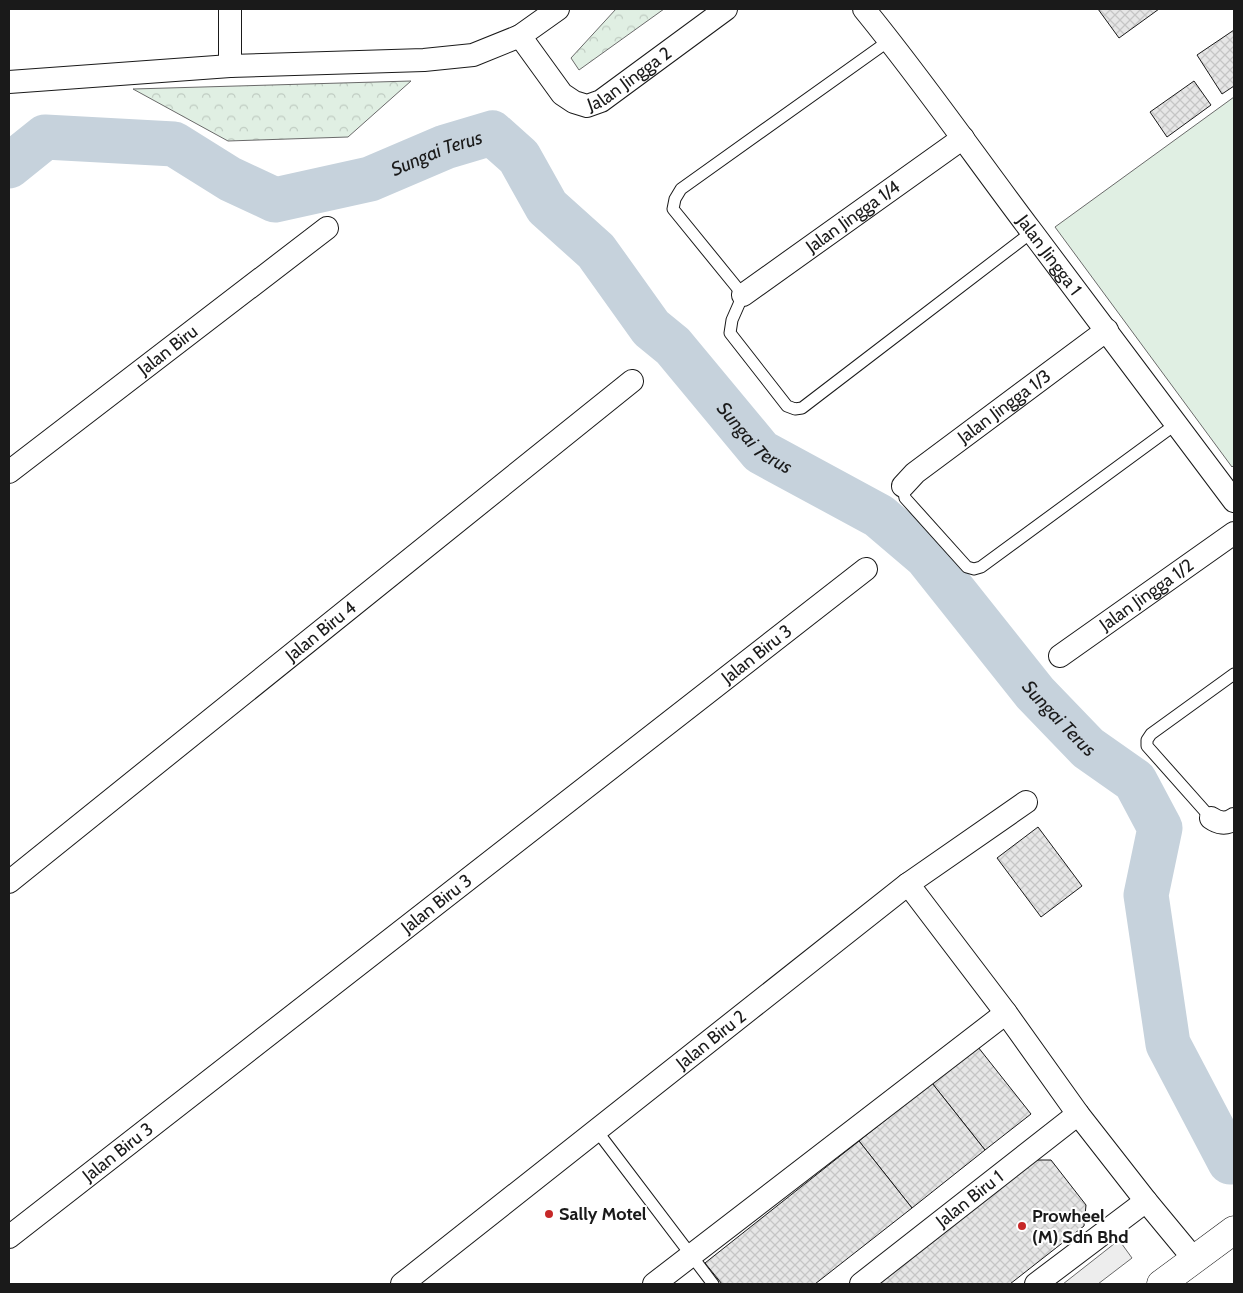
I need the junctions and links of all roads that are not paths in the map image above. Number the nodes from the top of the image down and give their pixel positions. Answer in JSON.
{"nodes":[{"id":1,"x":230,"y":9,"type":"edge"},
{"id":2,"x":558,"y":9,"type":"edge"},
{"id":3,"x":726,"y":9,"type":"edge"},
{"id":4,"x":864,"y":9,"type":"edge"},
{"id":5,"x":520,"y":36,"type":"junction"},
{"id":6,"x":890,"y":40,"type":"junction"},
{"id":7,"x":230,"y":66,"type":"junction"},
{"id":8,"x":9,"y":82,"type":"edge"},
{"id":9,"x":963,"y":138,"type":"junction"},
{"id":10,"x":327,"y":228,"type":"dead end"},
{"id":11,"x":1032,"y":232,"type":"junction"},
{"id":12,"x":743,"y":295,"type":"junction"},
{"id":13,"x":1107,"y":330,"type":"junction"},
{"id":14,"x":632,"y":381,"type":"dead end"},
{"id":15,"x":1176,"y":424,"type":"junction"},
{"id":16,"x":9,"y":472,"type":"edge"},
{"id":17,"x":903,"y":486,"type":"joint"},
{"id":18,"x":1234,"y":501,"type":"edge"},
{"id":19,"x":1234,"y":533,"type":"edge"},
{"id":20,"x":866,"y":569,"type":"dead end"},
{"id":21,"x":1060,"y":656,"type":"dead end"},
{"id":22,"x":1234,"y":674,"type":"edge"},
{"id":23,"x":1026,"y":802,"type":"dead end"},
{"id":24,"x":1211,"y":818,"type":"joint"},
{"id":25,"x":1234,"y":819,"type":"edge"},
{"id":26,"x":9,"y":882,"type":"edge"},
{"id":27,"x":908,"y":884,"type":"junction"},
{"id":28,"x":1006,"y":1013,"type":"junction"},
{"id":29,"x":1078,"y":1114,"type":"junction"},
{"id":30,"x":597,"y":1130,"type":"junction"},
{"id":31,"x":1146,"y":1201,"type":"junction"},
{"id":32,"x":1234,"y":1230,"type":"edge"},
{"id":33,"x":9,"y":1238,"type":"edge"},
{"id":34,"x":692,"y":1255,"type":"junction"},
{"id":35,"x":1194,"y":1259,"type":"junction"},
{"id":36,"x":402,"y":1284,"type":"edge"},
{"id":37,"x":654,"y":1284,"type":"edge"},
{"id":38,"x":713,"y":1284,"type":"edge"},
{"id":39,"x":862,"y":1284,"type":"edge"},
{"id":40,"x":1036,"y":1284,"type":"edge"},
{"id":41,"x":1161,"y":1284,"type":"edge"}],
"edges":[{"from":1,"to":7,"type":"street"},
{"from":2,"to":5,"type":"street"},
{"from":3,"to":5,"type":"street","name":"Jalan Jingga 2"},
{"from":4,"to":6,"type":"street","name":"Jalan Jingga 1"},
{"from":5,"to":7,"type":"street"},
{"from":6,"to":9,"type":"street","name":"Jalan Jingga 1"},
{"from":6,"to":12,"type":"lane"},
{"from":7,"to":8,"type":"street"},
{"from":9,"to":11,"type":"street","name":"Jalan Jingga 1"},
{"from":9,"to":12,"type":"street","name":"Jalan Jingga 1/4"},
{"from":10,"to":16,"type":"street","name":"Jalan Biru"},
{"from":11,"to":12,"type":"lane"},
{"from":11,"to":13,"type":"street","name":"Jalan Jingga 1"},
{"from":13,"to":15,"type":"street","name":"Jalan Jingga 1"},
{"from":13,"to":17,"type":"street","name":"Jalan Jingga 1/3"},
{"from":14,"to":26,"type":"street","name":"Jalan Biru 4"},
{"from":15,"to":17,"type":"lane"},
{"from":15,"to":18,"type":"street","name":"Jalan Jingga 1"},
{"from":19,"to":21,"type":"street","name":"Jalan Jingga 1/2"},
{"from":20,"to":33,"type":"street","name":"Jalan Biru 3"},
{"from":22,"to":24,"type":"lane"},
{"from":23,"to":27,"type":"street","name":"Jalan Biru 2"},
{"from":24,"to":25,"type":"street"},
{"from":27,"to":28,"type":"street"},
{"from":27,"to":30,"type":"street","name":"Jalan Biru 2"},
{"from":28,"to":29,"type":"street"},
{"from":28,"to":34,"type":"street"},
{"from":29,"to":31,"type":"street"},
{"from":29,"to":39,"type":"street","name":"Jalan Biru 1"},
{"from":30,"to":34,"type":"lane"},
{"from":30,"to":36,"type":"street","name":"Jalan Biru 2"},
{"from":31,"to":35,"type":"street"},
{"from":31,"to":40,"type":"street"},
{"from":32,"to":35,"type":"main road"},
{"from":34,"to":37,"type":"street"},
{"from":34,"to":38,"type":"lane"},
{"from":35,"to":41,"type":"main road"}]}
